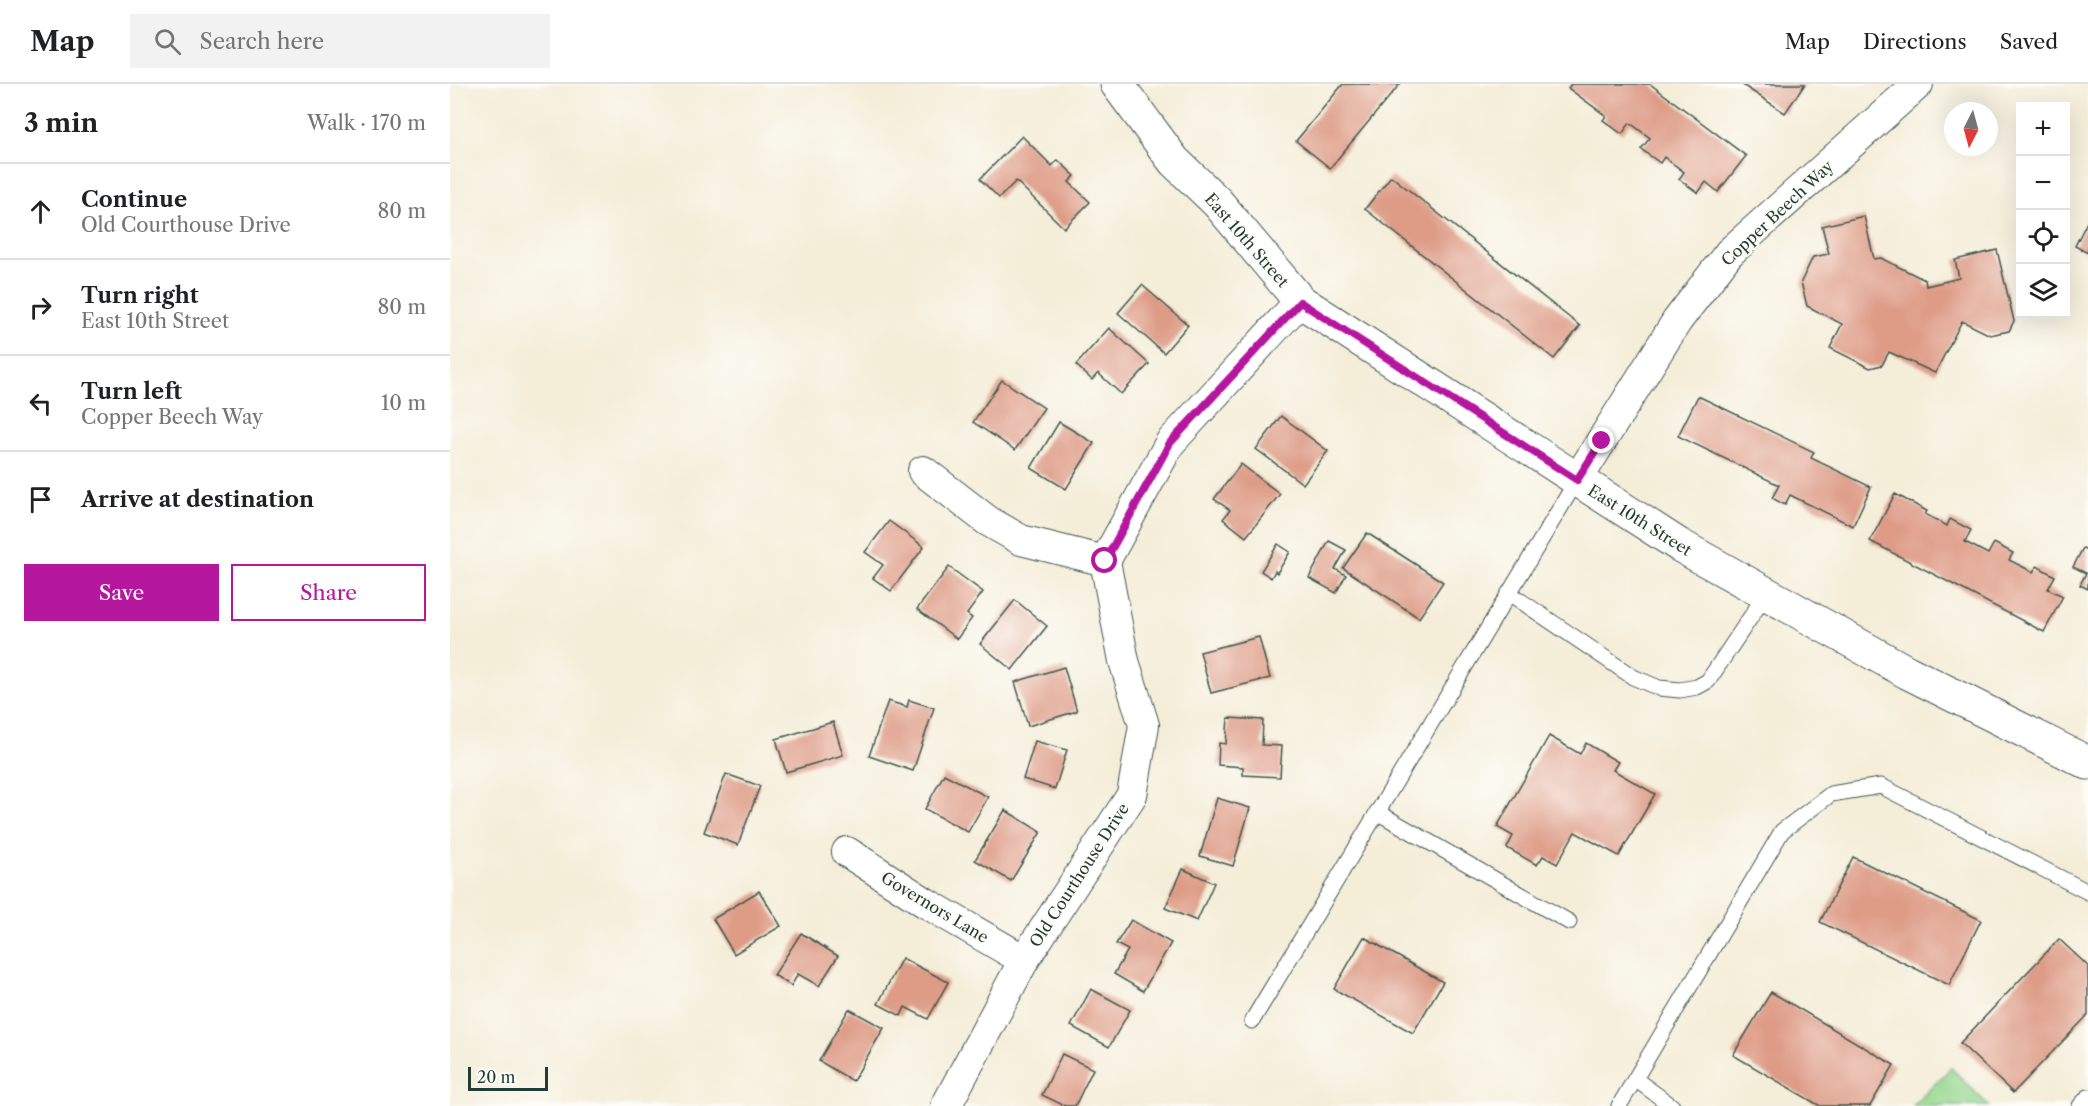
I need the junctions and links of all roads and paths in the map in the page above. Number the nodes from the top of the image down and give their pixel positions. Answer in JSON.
{"nodes":[{"id":1,"x":1117,"y":84,"type":"edge"},
{"id":2,"x":1918,"y":84,"type":"edge"},
{"id":3,"x":1300,"y":302,"type":"junction"},
{"id":4,"x":923,"y":471,"type":"dead end"},
{"id":5,"x":1577,"y":480,"type":"junction"},
{"id":6,"x":1105,"y":561,"type":"junction"},
{"id":7,"x":1509,"y":593,"type":"junction"},
{"id":8,"x":1766,"y":594,"type":"junction"},
{"id":9,"x":2088,"y":763,"type":"edge"},
{"id":10,"x":1377,"y":812,"type":"junction"},
{"id":11,"x":847,"y":852,"type":"dead end"},
{"id":12,"x":2088,"y":891,"type":"edge"},
{"id":13,"x":1569,"y":922,"type":"dead end"},
{"id":14,"x":1024,"y":960,"type":"junction"},
{"id":15,"x":1252,"y":1021,"type":"dead end"},
{"id":16,"x":1635,"y":1079,"type":"junction"},
{"id":17,"x":2088,"y":1097,"type":"edge"},
{"id":18,"x":946,"y":1106,"type":"edge"},
{"id":19,"x":1619,"y":1106,"type":"edge"},
{"id":20,"x":1672,"y":1106,"type":"edge"},
{"id":21,"x":2080,"y":1106,"type":"edge"}],
"edges":[{"from":1,"to":3,"type":"main road","name":"East 10th Street"},
{"from":2,"to":5,"type":"street","name":"Copper Beech Way"},
{"from":3,"to":5,"type":"main road","name":"East 10th Street"},
{"from":3,"to":6,"type":"street"},
{"from":4,"to":6,"type":"street"},
{"from":5,"to":7,"type":"lane"},
{"from":5,"to":8,"type":"main road","name":"East 10th Street"},
{"from":6,"to":14,"type":"street","name":"Old Courthouse Drive"},
{"from":7,"to":8,"type":"lane"},
{"from":7,"to":10,"type":"lane"},
{"from":8,"to":9,"type":"main road","name":"East 10th Street"},
{"from":10,"to":13,"type":"lane"},
{"from":10,"to":15,"type":"lane"},
{"from":11,"to":14,"type":"street","name":"Governors Lane"},
{"from":12,"to":16,"type":"lane"},
{"from":14,"to":18,"type":"street","name":"Old Courthouse Drive"},
{"from":16,"to":19,"type":"lane"},
{"from":16,"to":20,"type":"lane"},
{"from":17,"to":21,"type":"lane"}]}
